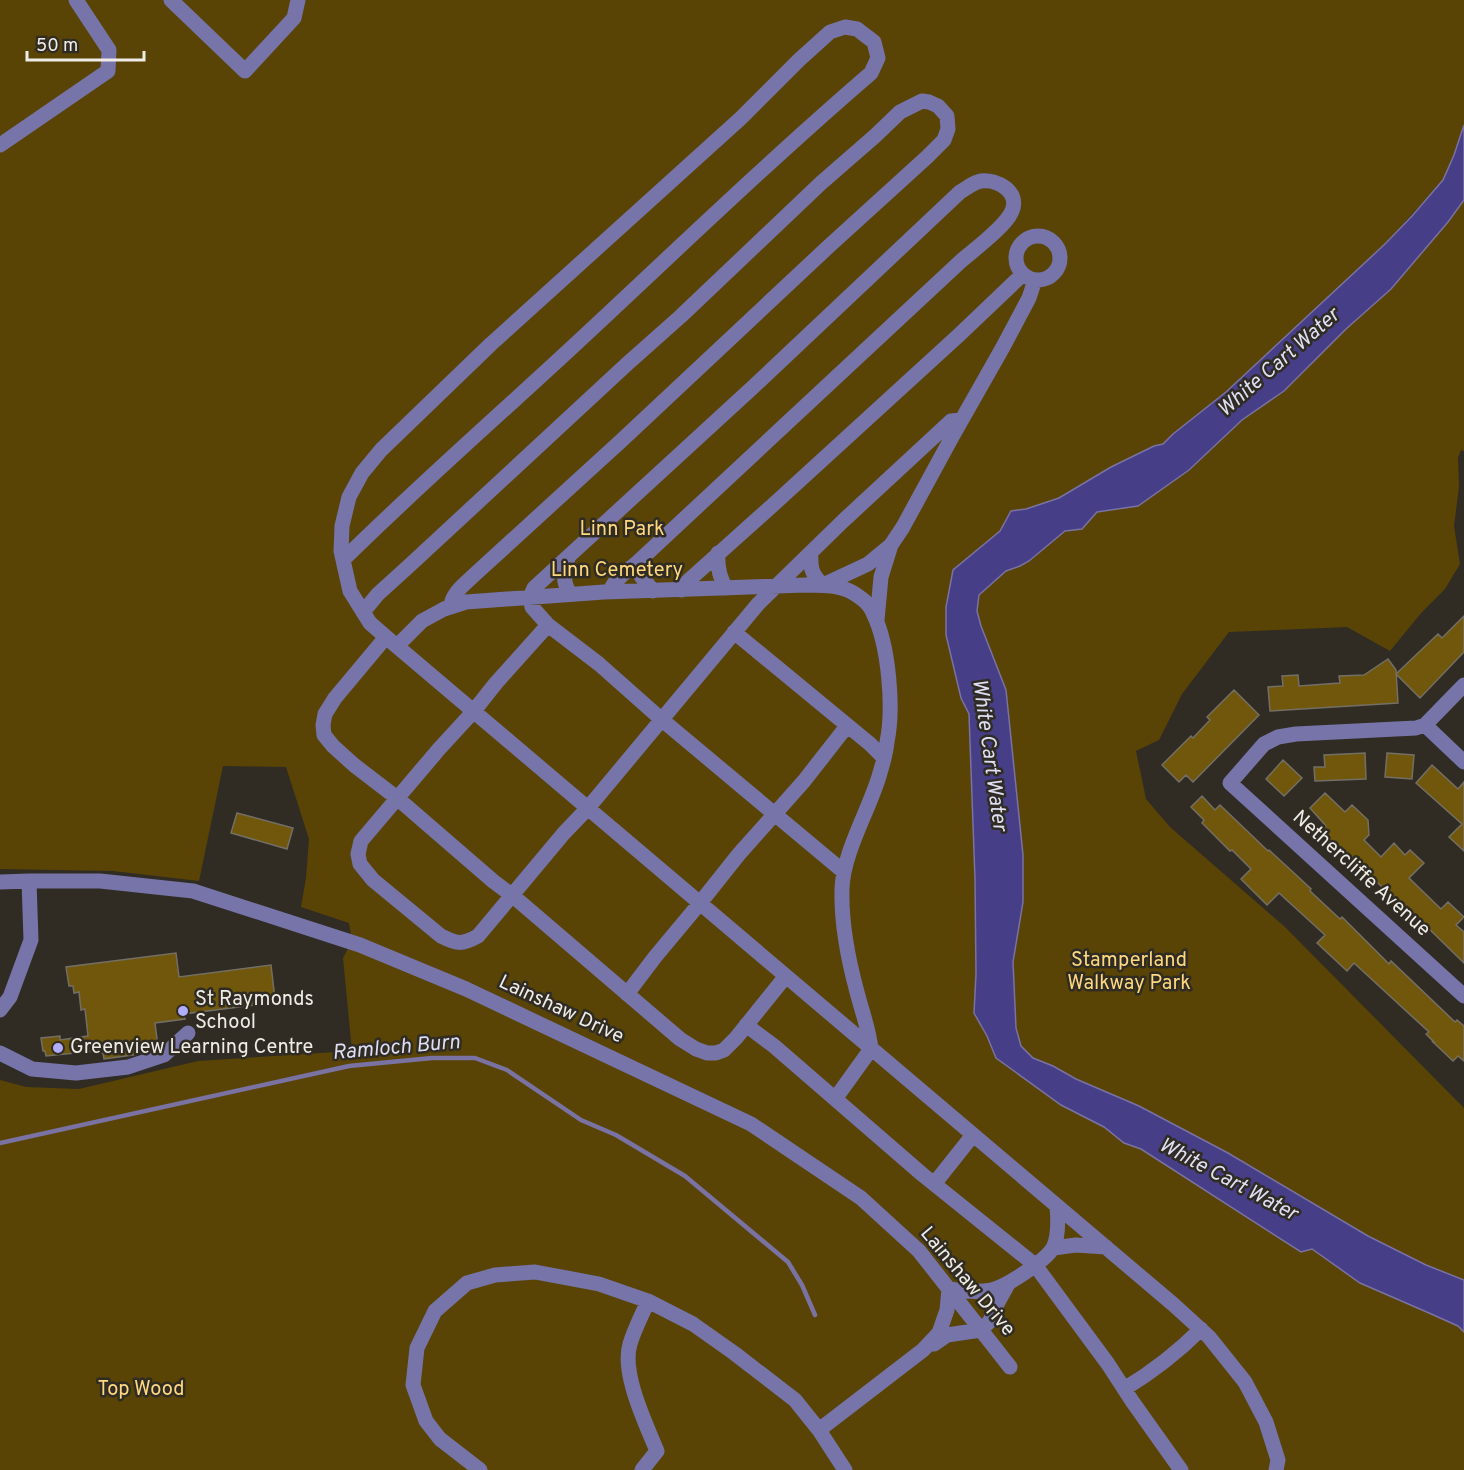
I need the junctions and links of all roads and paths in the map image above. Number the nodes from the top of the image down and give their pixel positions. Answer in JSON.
{"nodes":[{"id":1,"x":75,"y":0,"type":"edge"},
{"id":2,"x":171,"y":0,"type":"edge"},
{"id":3,"x":298,"y":0,"type":"edge"},
{"id":4,"x":0,"y":145,"type":"edge"},
{"id":5,"x":961,"y":420,"type":"junction"},
{"id":6,"x":891,"y":545,"type":"junction"},
{"id":7,"x":718,"y":553,"type":"junction"},
{"id":8,"x":811,"y":554,"type":"junction"},
{"id":9,"x":568,"y":558,"type":"junction"},
{"id":10,"x":343,"y":560,"type":"junction"},
{"id":11,"x":640,"y":560,"type":"junction"},
{"id":12,"x":823,"y":585,"type":"junction"},
{"id":13,"x":775,"y":586,"type":"junction"},
{"id":14,"x":726,"y":588,"type":"junction"},
{"id":15,"x":682,"y":590,"type":"junction"},
{"id":16,"x":653,"y":591,"type":"junction"},
{"id":17,"x":610,"y":592,"type":"junction"},
{"id":18,"x":570,"y":594,"type":"junction"},
{"id":19,"x":530,"y":597,"type":"junction"},
{"id":20,"x":450,"y":607,"type":"junction"},
{"id":21,"x":363,"y":612,"type":"junction"},
{"id":22,"x":877,"y":623,"type":"junction"},
{"id":23,"x":548,"y":625,"type":"junction"},
{"id":24,"x":734,"y":633,"type":"junction"},
{"id":25,"x":391,"y":642,"type":"junction"},
{"id":26,"x":1464,"y":685,"type":"edge"},
{"id":27,"x":473,"y":712,"type":"junction"},
{"id":28,"x":661,"y":719,"type":"junction"},
{"id":29,"x":1425,"y":725,"type":"junction"},
{"id":30,"x":848,"y":726,"type":"junction"},
{"id":31,"x":884,"y":758,"type":"junction"},
{"id":32,"x":1464,"y":762,"type":"edge"},
{"id":33,"x":397,"y":798,"type":"junction"},
{"id":34,"x":588,"y":808,"type":"junction"},
{"id":35,"x":775,"y":814,"type":"junction"},
{"id":36,"x":844,"y":872,"type":"junction"},
{"id":37,"x":29,"y":881,"type":"junction"},
{"id":38,"x":0,"y":882,"type":"edge"},
{"id":39,"x":513,"y":896,"type":"junction"},
{"id":40,"x":700,"y":903,"type":"junction"},
{"id":41,"x":786,"y":976,"type":"junction"},
{"id":42,"x":627,"y":994,"type":"junction"},
{"id":43,"x":1464,"y":996,"type":"edge"},
{"id":44,"x":0,"y":1010,"type":"edge"},
{"id":45,"x":747,"y":1025,"type":"junction"},
{"id":46,"x":188,"y":1033,"type":"dead end"},
{"id":47,"x":871,"y":1049,"type":"junction"},
{"id":48,"x":0,"y":1053,"type":"edge"},
{"id":49,"x":835,"y":1099,"type":"junction"},
{"id":50,"x":973,"y":1135,"type":"junction"},
{"id":51,"x":934,"y":1184,"type":"junction"},
{"id":52,"x":1057,"y":1206,"type":"junction"},
{"id":53,"x":1106,"y":1247,"type":"junction"},
{"id":54,"x":1053,"y":1248,"type":"junction"},
{"id":55,"x":1035,"y":1265,"type":"junction"},
{"id":56,"x":1008,"y":1284,"type":"junction"},
{"id":57,"x":949,"y":1289,"type":"junction"},
{"id":58,"x":648,"y":1301,"type":"junction"},
{"id":59,"x":1201,"y":1329,"type":"junction"},
{"id":60,"x":981,"y":1330,"type":"junction"},
{"id":61,"x":923,"y":1350,"type":"junction"},
{"id":62,"x":1010,"y":1367,"type":"dead end"},
{"id":63,"x":1124,"y":1389,"type":"junction"},
{"id":64,"x":819,"y":1430,"type":"junction"},
{"id":65,"x":480,"y":1470,"type":"edge"},
{"id":66,"x":642,"y":1470,"type":"edge"},
{"id":67,"x":845,"y":1470,"type":"edge"},
{"id":68,"x":1181,"y":1470,"type":"edge"},
{"id":69,"x":1276,"y":1470,"type":"edge"}],
"edges":[{"from":1,"to":4,"type":"street"},
{"from":2,"to":3,"type":"street"},
{"from":5,"to":6,"type":"street"},
{"from":5,"to":7,"type":"street"},
{"from":5,"to":8,"type":"street"},
{"from":6,"to":12,"type":"street"},
{"from":6,"to":22,"type":"street"},
{"from":7,"to":14,"type":"street"},
{"from":7,"to":15,"type":"street"},
{"from":8,"to":12,"type":"street"},
{"from":8,"to":13,"type":"street"},
{"from":9,"to":11,"type":"street"},
{"from":9,"to":18,"type":"street"},
{"from":9,"to":19,"type":"street"},
{"from":10,"to":10,"type":"street"},
{"from":10,"to":21,"type":"street"},
{"from":11,"to":16,"type":"street"},
{"from":11,"to":17,"type":"street"},
{"from":12,"to":13,"type":"street"},
{"from":12,"to":22,"type":"street"},
{"from":13,"to":14,"type":"street"},
{"from":13,"to":24,"type":"street"},
{"from":14,"to":15,"type":"street"},
{"from":15,"to":16,"type":"street"},
{"from":16,"to":17,"type":"street"},
{"from":17,"to":18,"type":"street"},
{"from":18,"to":19,"type":"street"},
{"from":19,"to":20,"type":"street"},
{"from":19,"to":23,"type":"street"},
{"from":20,"to":21,"type":"street"},
{"from":20,"to":25,"type":"street"},
{"from":21,"to":25,"type":"street"},
{"from":22,"to":31,"type":"street"},
{"from":23,"to":27,"type":"street"},
{"from":23,"to":28,"type":"street"},
{"from":24,"to":28,"type":"street"},
{"from":24,"to":30,"type":"street"},
{"from":25,"to":27,"type":"street"},
{"from":25,"to":33,"type":"street"},
{"from":26,"to":29,"type":"street"},
{"from":27,"to":33,"type":"street"},
{"from":27,"to":34,"type":"street"},
{"from":28,"to":34,"type":"street"},
{"from":28,"to":35,"type":"street"},
{"from":29,"to":32,"type":"street"},
{"from":29,"to":43,"type":"street","name":"Nethercliffe Avenue"},
{"from":30,"to":31,"type":"street"},
{"from":30,"to":35,"type":"street"},
{"from":31,"to":36,"type":"street"},
{"from":33,"to":39,"type":"street"},
{"from":33,"to":39,"type":"street"},
{"from":34,"to":39,"type":"street"},
{"from":34,"to":40,"type":"street"},
{"from":35,"to":36,"type":"street"},
{"from":35,"to":40,"type":"street"},
{"from":36,"to":47,"type":"street"},
{"from":37,"to":38,"type":"street","name":"Lainshaw Drive"},
{"from":37,"to":44,"type":"street"},
{"from":37,"to":57,"type":"street","name":"Lainshaw Drive"},
{"from":39,"to":42,"type":"street"},
{"from":40,"to":41,"type":"street"},
{"from":40,"to":42,"type":"street"},
{"from":41,"to":45,"type":"street"},
{"from":41,"to":47,"type":"street"},
{"from":42,"to":45,"type":"street"},
{"from":45,"to":49,"type":"street"},
{"from":46,"to":48,"type":"street"},
{"from":47,"to":49,"type":"street"},
{"from":47,"to":50,"type":"street"},
{"from":49,"to":51,"type":"street"},
{"from":50,"to":51,"type":"street"},
{"from":50,"to":52,"type":"street"},
{"from":51,"to":55,"type":"street"},
{"from":52,"to":53,"type":"street"},
{"from":52,"to":54,"type":"street"},
{"from":53,"to":54,"type":"street"},
{"from":53,"to":59,"type":"street"},
{"from":54,"to":55,"type":"street"},
{"from":55,"to":56,"type":"street"},
{"from":55,"to":63,"type":"street"},
{"from":56,"to":57,"type":"street"},
{"from":56,"to":60,"type":"street"},
{"from":57,"to":60,"type":"street","name":"Lainshaw Drive"},
{"from":57,"to":61,"type":"street"},
{"from":58,"to":64,"type":"street"},
{"from":58,"to":65,"type":"street"},
{"from":58,"to":66,"type":"street"},
{"from":59,"to":63,"type":"street"},
{"from":59,"to":69,"type":"street"},
{"from":60,"to":61,"type":"street"},
{"from":60,"to":62,"type":"street","name":"Lainshaw Drive"},
{"from":61,"to":64,"type":"street"},
{"from":63,"to":68,"type":"street"},
{"from":64,"to":67,"type":"street"}]}
